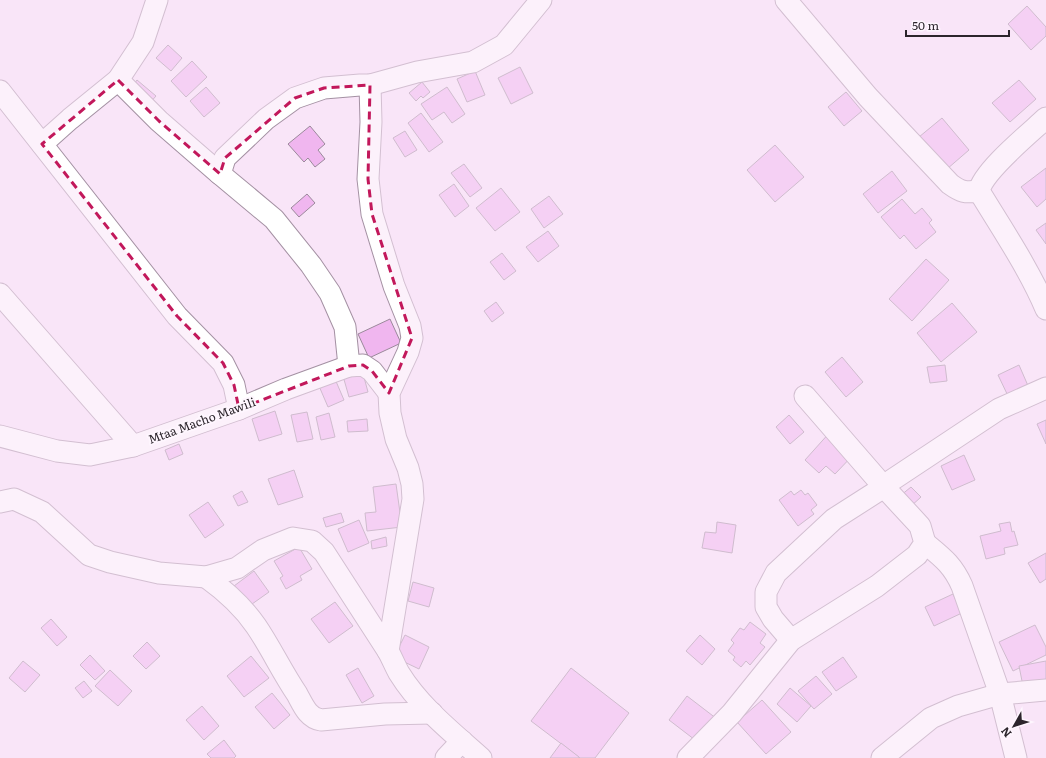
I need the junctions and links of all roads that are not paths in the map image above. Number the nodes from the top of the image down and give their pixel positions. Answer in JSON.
{"nodes":[{"id":1,"x":157,"y":0,"type":"edge"},
{"id":2,"x":541,"y":0,"type":"edge"},
{"id":3,"x":786,"y":0,"type":"edge"},
{"id":4,"x":118,"y":80,"type":"junction"},
{"id":5,"x":370,"y":85,"type":"junction"},
{"id":6,"x":0,"y":91,"type":"edge"},
{"id":7,"x":1046,"y":118,"type":"edge"},
{"id":8,"x":42,"y":144,"type":"junction"},
{"id":9,"x":220,"y":174,"type":"junction"},
{"id":10,"x":978,"y":191,"type":"junction"},
{"id":11,"x":0,"y":294,"type":"edge"},
{"id":12,"x":1046,"y":309,"type":"edge"},
{"id":13,"x":349,"y":366,"type":"junction"},
{"id":14,"x":1046,"y":388,"type":"edge"},
{"id":15,"x":390,"y":393,"type":"junction"},
{"id":16,"x":805,"y":396,"type":"dead end"},
{"id":17,"x":239,"y":409,"type":"junction"},
{"id":18,"x":0,"y":436,"type":"edge"},
{"id":19,"x":133,"y":446,"type":"junction"},
{"id":20,"x":884,"y":487,"type":"junction"},
{"id":21,"x":0,"y":502,"type":"edge"},
{"id":22,"x":925,"y":543,"type":"junction"},
{"id":23,"x":206,"y":577,"type":"junction"},
{"id":24,"x":791,"y":640,"type":"junction"},
{"id":25,"x":388,"y":650,"type":"junction"},
{"id":26,"x":1046,"y":690,"type":"edge"},
{"id":27,"x":1000,"y":694,"type":"junction"},
{"id":28,"x":432,"y":712,"type":"junction"},
{"id":29,"x":462,"y":741,"type":"junction"},
{"id":30,"x":446,"y":758,"type":"edge"},
{"id":31,"x":481,"y":758,"type":"edge"},
{"id":32,"x":688,"y":758,"type":"edge"},
{"id":33,"x":882,"y":758,"type":"edge"},
{"id":34,"x":1016,"y":758,"type":"edge"}],
"edges":[{"from":1,"to":4,"type":"street"},
{"from":2,"to":5,"type":"street"},
{"from":3,"to":10,"type":"street"},
{"from":4,"to":8,"type":"street"},
{"from":4,"to":9,"type":"street"},
{"from":5,"to":9,"type":"street"},
{"from":5,"to":15,"type":"street"},
{"from":6,"to":8,"type":"street"},
{"from":7,"to":10,"type":"street"},
{"from":8,"to":17,"type":"street"},
{"from":9,"to":13,"type":"street"},
{"from":10,"to":12,"type":"street"},
{"from":11,"to":19,"type":"street"},
{"from":13,"to":15,"type":"street","name":"Mtaa Macho Mawili"},
{"from":13,"to":17,"type":"street","name":"Mtaa Macho Mawili"},
{"from":14,"to":20,"type":"street"},
{"from":15,"to":25,"type":"street"},
{"from":16,"to":20,"type":"street"},
{"from":17,"to":19,"type":"street","name":"Mtaa Macho Mawili"},
{"from":18,"to":19,"type":"street","name":"Mtaa Macho Mawili"},
{"from":20,"to":22,"type":"street"},
{"from":20,"to":24,"type":"street"},
{"from":21,"to":23,"type":"street"},
{"from":22,"to":24,"type":"street"},
{"from":22,"to":27,"type":"street"},
{"from":23,"to":25,"type":"street"},
{"from":23,"to":28,"type":"street"},
{"from":24,"to":32,"type":"street"},
{"from":25,"to":28,"type":"street"},
{"from":26,"to":27,"type":"street"},
{"from":27,"to":33,"type":"street"},
{"from":27,"to":34,"type":"street"},
{"from":28,"to":29,"type":"street"},
{"from":29,"to":30,"type":"street"},
{"from":29,"to":31,"type":"street"}]}
